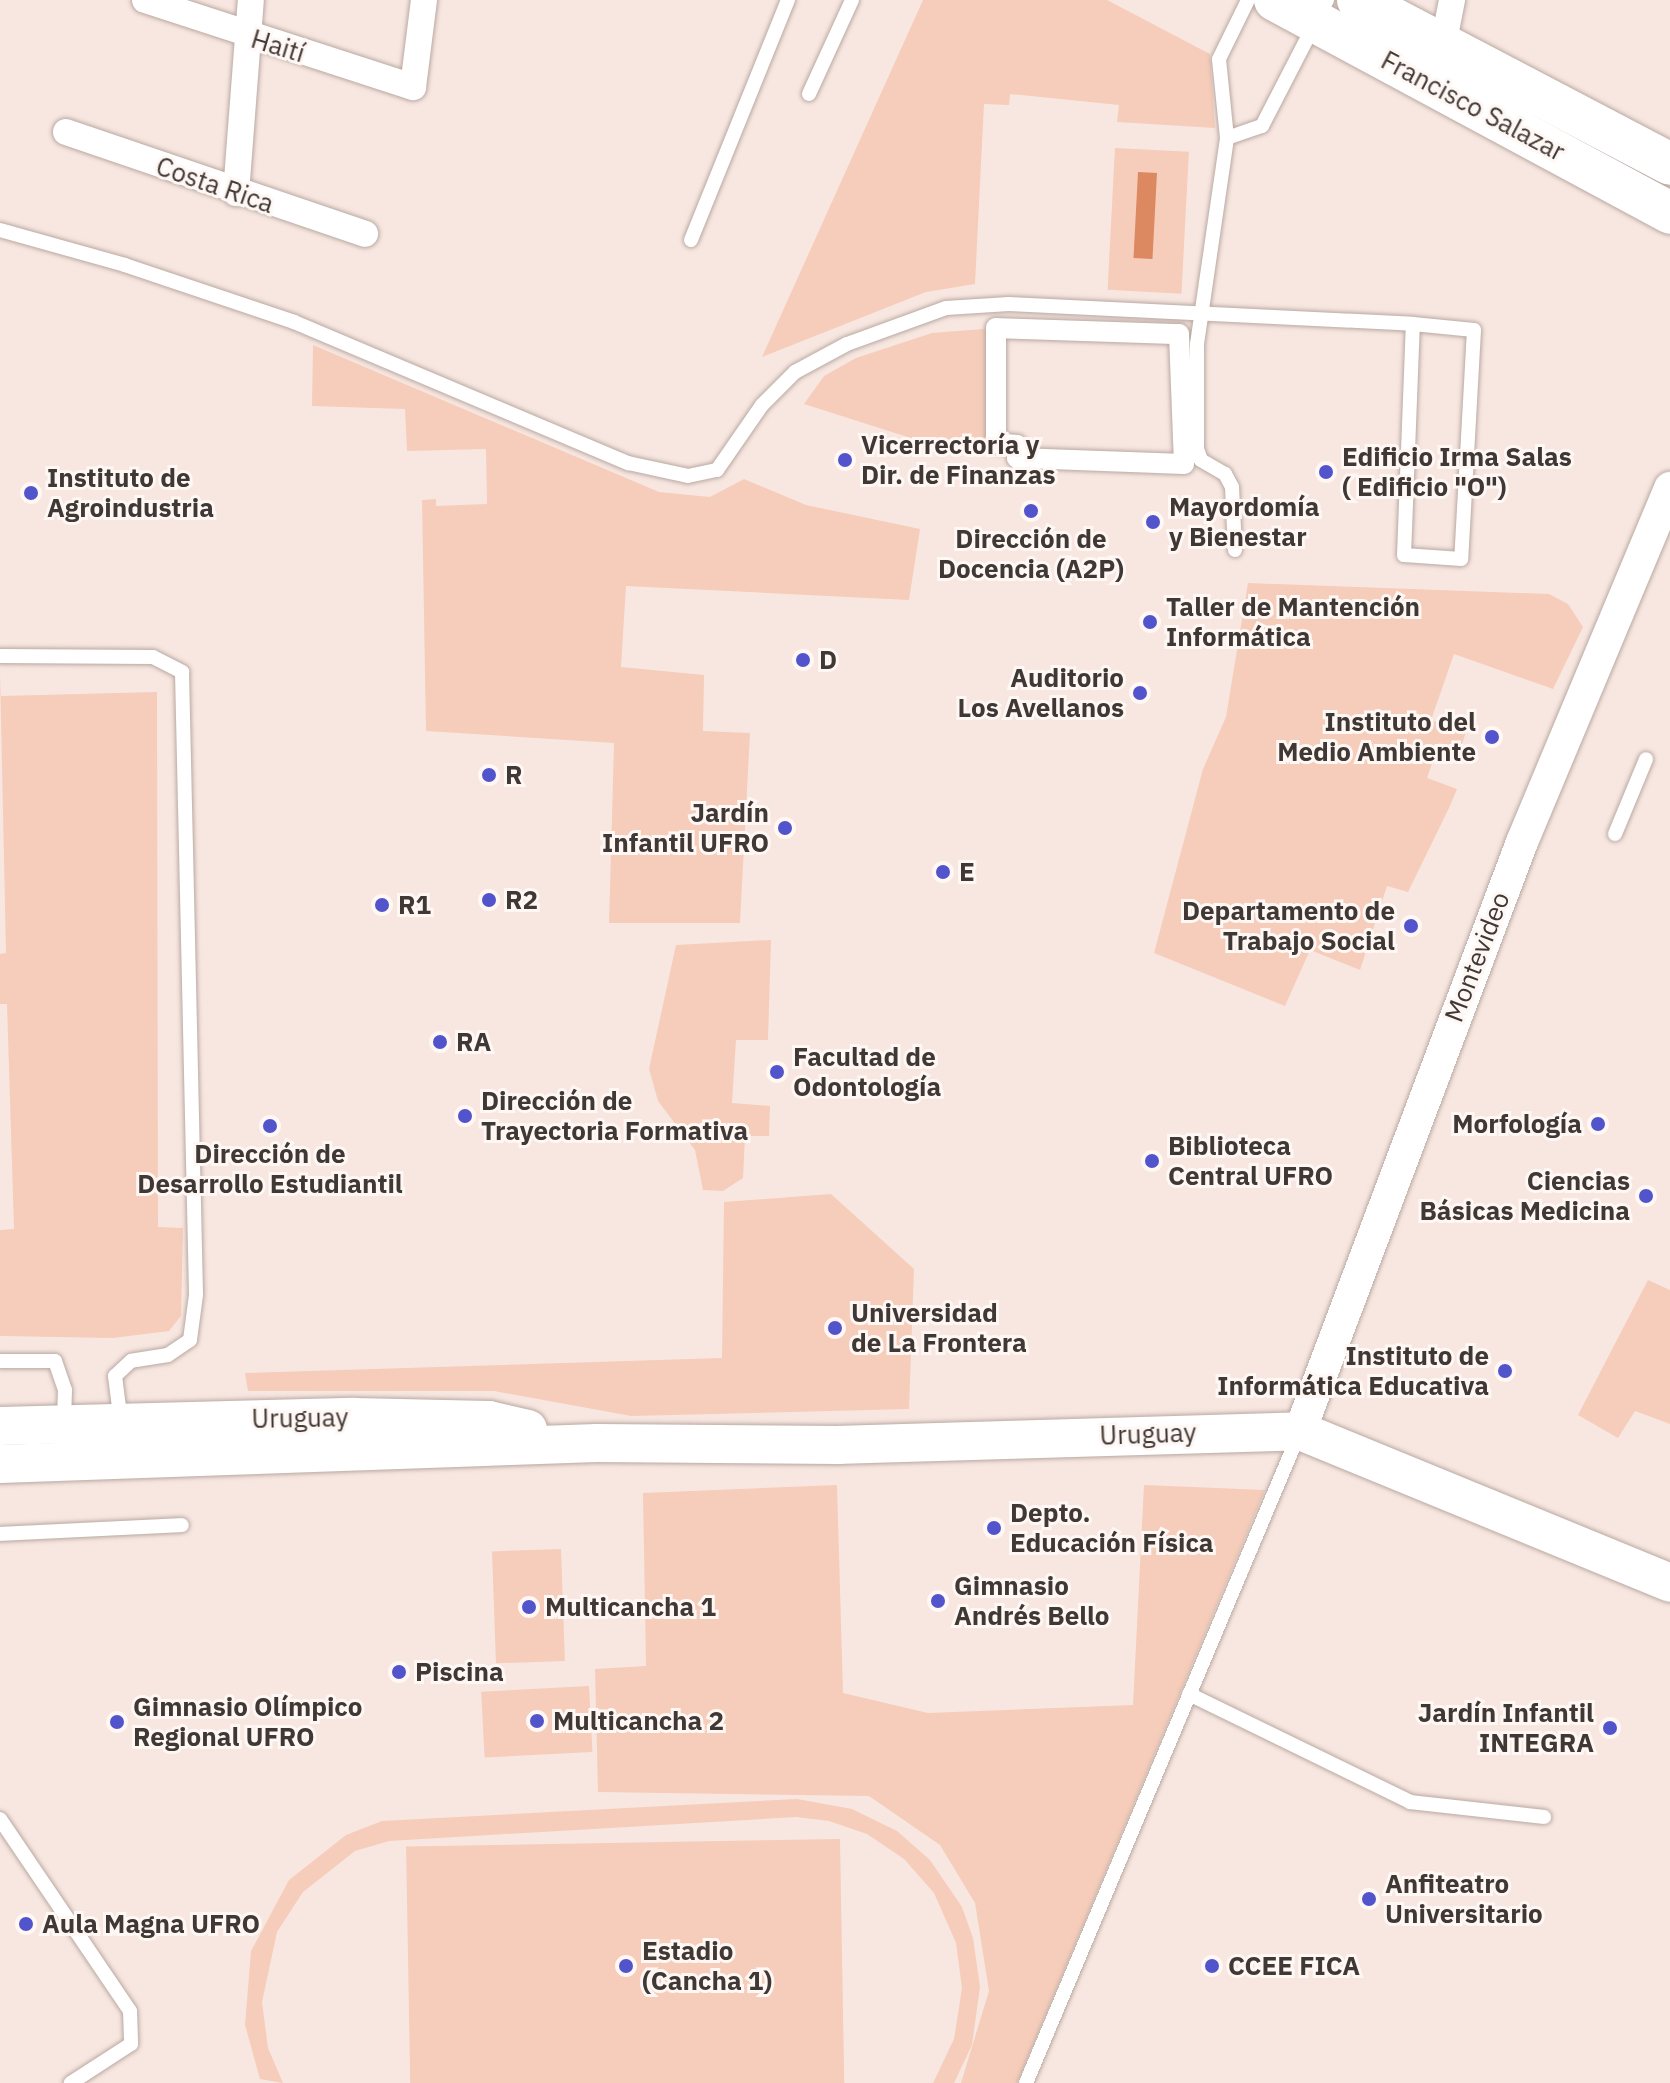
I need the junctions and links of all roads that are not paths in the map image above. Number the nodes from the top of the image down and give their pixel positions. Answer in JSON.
{"nodes":[{"id":1,"x":145,"y":0,"type":"edge"},
{"id":2,"x":251,"y":0,"type":"edge"},
{"id":3,"x":424,"y":0,"type":"edge"},
{"id":4,"x":788,"y":0,"type":"edge"},
{"id":5,"x":852,"y":0,"type":"edge"},
{"id":6,"x":1248,"y":0,"type":"edge"},
{"id":7,"x":1275,"y":0,"type":"edge"},
{"id":8,"x":1358,"y":0,"type":"edge"},
{"id":9,"x":1452,"y":0,"type":"edge"},
{"id":10,"x":1322,"y":11,"type":"edge"},
{"id":11,"x":248,"y":36,"type":"junction"},
{"id":12,"x":1443,"y":46,"type":"junction"},
{"id":13,"x":809,"y":94,"type":"dead end"},
{"id":14,"x":66,"y":132,"type":"dead end"},
{"id":15,"x":1227,"y":138,"type":"junction"},
{"id":16,"x":1670,"y":164,"type":"edge"},
{"id":17,"x":236,"y":193,"type":"junction"},
{"id":18,"x":1670,"y":213,"type":"edge"},
{"id":19,"x":0,"y":230,"type":"edge"},
{"id":20,"x":365,"y":234,"type":"dead end"},
{"id":21,"x":691,"y":240,"type":"dead end"},
{"id":22,"x":1205,"y":314,"type":"junction"},
{"id":23,"x":1413,"y":324,"type":"junction"},
{"id":24,"x":996,"y":443,"type":"joint"},
{"id":25,"x":1670,"y":488,"type":"edge"},
{"id":26,"x":1235,"y":550,"type":"dead end"},
{"id":27,"x":0,"y":656,"type":"edge"},
{"id":28,"x":1646,"y":759,"type":"dead end"},
{"id":29,"x":1615,"y":834,"type":"dead end"},
{"id":30,"x":0,"y":1361,"type":"edge"},
{"id":31,"x":120,"y":1422,"type":"junction"},
{"id":32,"x":64,"y":1424,"type":"junction"},
{"id":33,"x":0,"y":1426,"type":"edge"},
{"id":34,"x":1300,"y":1431,"type":"junction"},
{"id":35,"x":597,"y":1443,"type":"junction"},
{"id":36,"x":133,"y":1457,"type":"junction"},
{"id":37,"x":7,"y":1464,"type":"edge"},
{"id":38,"x":182,"y":1525,"type":"dead end"},
{"id":39,"x":0,"y":1534,"type":"edge"},
{"id":40,"x":1670,"y":1583,"type":"edge"},
{"id":41,"x":1189,"y":1694,"type":"junction"},
{"id":42,"x":1544,"y":1817,"type":"dead end"},
{"id":43,"x":0,"y":1819,"type":"edge"},
{"id":44,"x":71,"y":2083,"type":"edge"},
{"id":45,"x":1026,"y":2083,"type":"edge"}],
"edges":[{"from":1,"to":11,"type":"street","name":"Haití"},
{"from":2,"to":11,"type":"street"},
{"from":3,"to":11,"type":"street","name":"Haití"},
{"from":4,"to":21,"type":"lane"},
{"from":5,"to":13,"type":"lane"},
{"from":6,"to":15,"type":"lane"},
{"from":7,"to":10,"type":"main road","name":"Francisco Salazar"},
{"from":8,"to":12,"type":"main road","name":"Francisco Salazar"},
{"from":9,"to":12,"type":"street"},
{"from":10,"to":15,"type":"lane"},
{"from":10,"to":18,"type":"main road","name":"Francisco Salazar"},
{"from":11,"to":17,"type":"street"},
{"from":12,"to":16,"type":"main road","name":"Francisco Salazar"},
{"from":14,"to":17,"type":"street","name":"Costa Rica"},
{"from":15,"to":22,"type":"lane"},
{"from":17,"to":20,"type":"street","name":"Costa Rica"},
{"from":19,"to":22,"type":"lane"},
{"from":22,"to":23,"type":"lane"},
{"from":22,"to":26,"type":"lane"},
{"from":23,"to":23,"type":"lane"},
{"from":24,"to":24,"type":"street"},
{"from":25,"to":34,"type":"street","name":"Montevideo"},
{"from":27,"to":31,"type":"lane"},
{"from":28,"to":29,"type":"lane"},
{"from":30,"to":32,"type":"lane"},
{"from":31,"to":32,"type":"main road","name":"Uruguay"},
{"from":31,"to":35,"type":"main road","name":"Uruguay"},
{"from":31,"to":36,"type":"lane"},
{"from":32,"to":33,"type":"main road","name":"Uruguay"},
{"from":32,"to":37,"type":"lane"},
{"from":34,"to":35,"type":"main road","name":"Uruguay"},
{"from":34,"to":40,"type":"main road","name":"Uruguay"},
{"from":34,"to":41,"type":"lane"},
{"from":35,"to":36,"type":"main road","name":"Uruguay"},
{"from":36,"to":37,"type":"main road","name":"Uruguay"},
{"from":38,"to":39,"type":"lane"},
{"from":41,"to":42,"type":"lane"},
{"from":41,"to":45,"type":"lane"},
{"from":43,"to":44,"type":"lane"}]}
